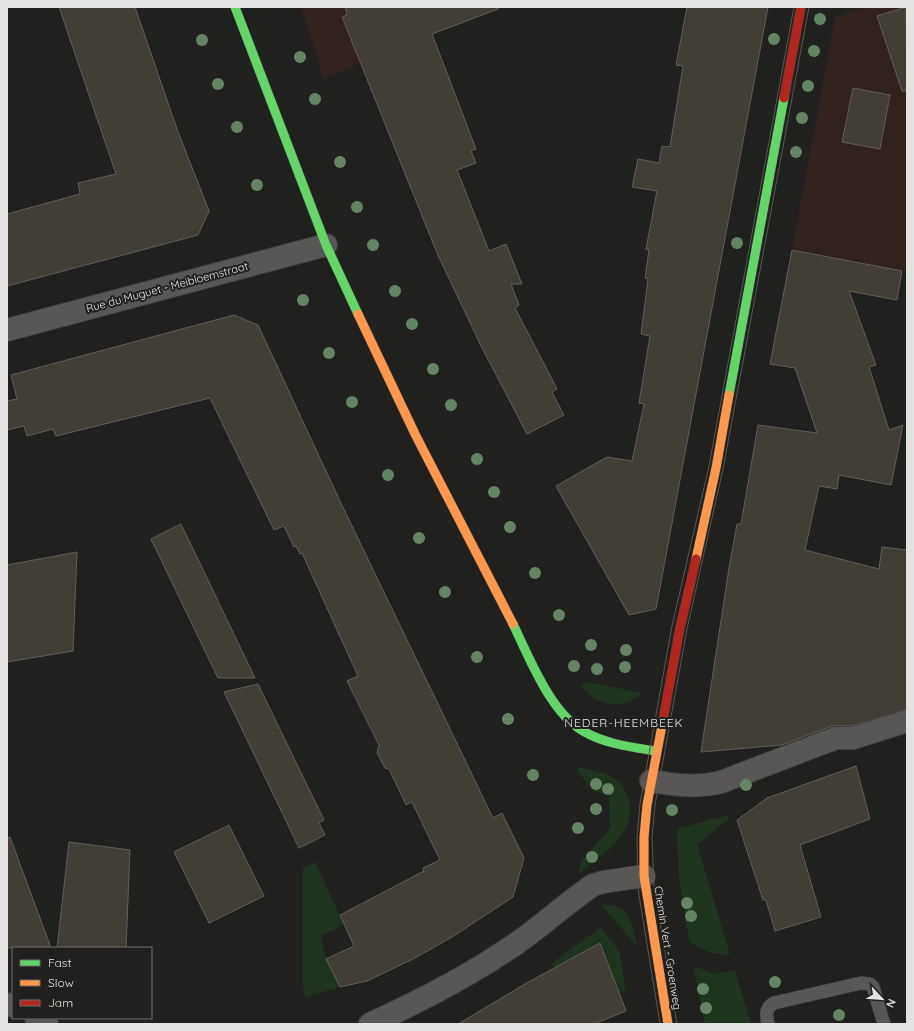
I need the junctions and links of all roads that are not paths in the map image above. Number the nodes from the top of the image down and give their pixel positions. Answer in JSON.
{"nodes":[{"id":1,"x":235,"y":7,"type":"edge"},
{"id":2,"x":801,"y":7,"type":"edge"},
{"id":3,"x":326,"y":245,"type":"junction"},
{"id":4,"x":7,"y":330,"type":"edge"},
{"id":5,"x":907,"y":721,"type":"edge"},
{"id":6,"x":656,"y":751,"type":"junction"},
{"id":7,"x":651,"y":781,"type":"junction"},
{"id":8,"x":644,"y":876,"type":"junction"},
{"id":9,"x":38,"y":1019,"type":"edge"},
{"id":10,"x":47,"y":1024,"type":"edge"},
{"id":11,"x":370,"y":1024,"type":"edge"},
{"id":12,"x":668,"y":1024,"type":"edge"},
{"id":13,"x":768,"y":1024,"type":"edge"},
{"id":14,"x":884,"y":1024,"type":"edge"}],
"edges":[{"from":1,"to":3,"type":"street"},
{"from":2,"to":6,"type":"street","name":"Chemin Vert - Groenweg"},
{"from":3,"to":4,"type":"street","name":"Rue du Muguet - Meibloemstraat"},
{"from":3,"to":6,"type":"street"},
{"from":5,"to":7,"type":"street"},
{"from":6,"to":7,"type":"street","name":"Chemin Vert - Groenweg"},
{"from":7,"to":8,"type":"street","name":"Chemin Vert - Groenweg"},
{"from":8,"to":11,"type":"street"},
{"from":8,"to":12,"type":"street","name":"Chemin Vert - Groenweg"},
{"from":9,"to":10,"type":"street"},
{"from":13,"to":14,"type":"lane"}]}
